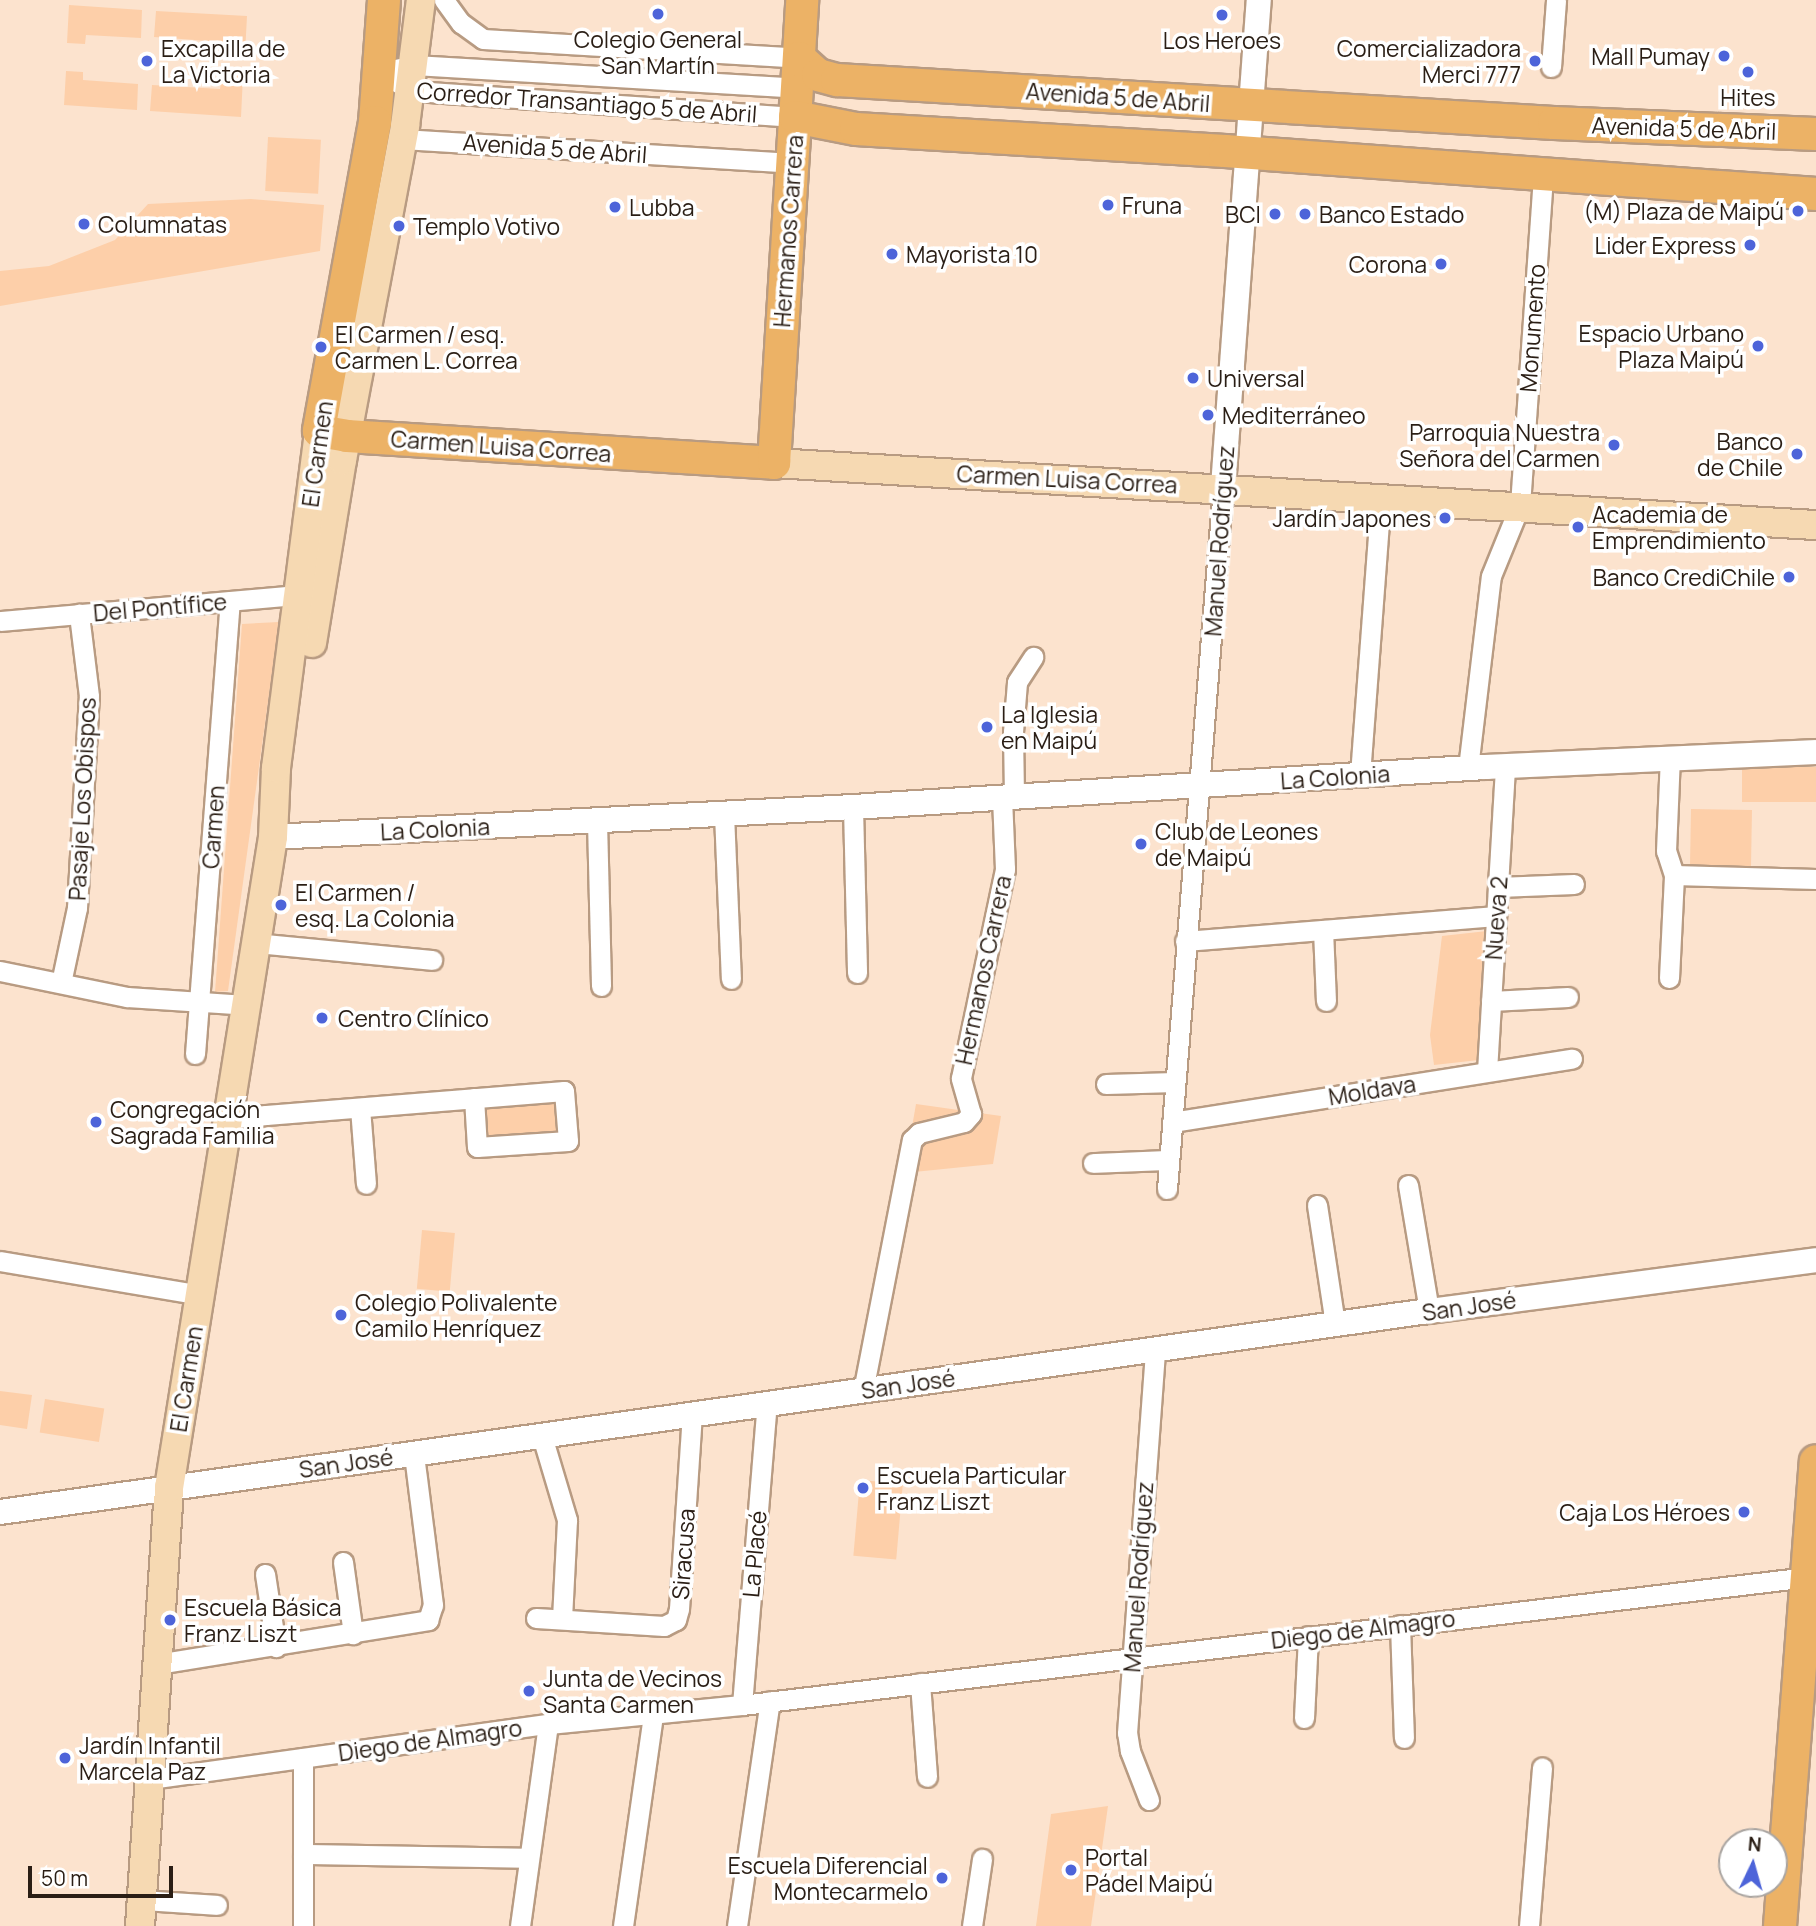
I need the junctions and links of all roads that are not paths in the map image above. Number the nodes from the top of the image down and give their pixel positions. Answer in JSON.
{"nodes":[{"id":1,"x":384,"y":0,"type":"edge"},
{"id":2,"x":421,"y":0,"type":"edge"},
{"id":3,"x":444,"y":0,"type":"edge"},
{"id":4,"x":802,"y":0,"type":"edge"},
{"id":5,"x":1259,"y":0,"type":"edge"},
{"id":6,"x":1556,"y":0,"type":"edge"},
{"id":7,"x":1551,"y":67,"type":"dead end"},
{"id":8,"x":381,"y":72,"type":"junction"},
{"id":9,"x":412,"y":78,"type":"junction"},
{"id":10,"x":797,"y":88,"type":"junction"},
{"id":11,"x":1252,"y":106,"type":"junction"},
{"id":12,"x":1816,"y":134,"type":"edge"},
{"id":13,"x":402,"y":139,"type":"junction"},
{"id":14,"x":1249,"y":153,"type":"junction"},
{"id":15,"x":792,"y":163,"type":"junction"},
{"id":16,"x":1543,"y":174,"type":"junction"},
{"id":17,"x":1816,"y":194,"type":"edge"},
{"id":18,"x":333,"y":433,"type":"junction"},
{"id":19,"x":774,"y":463,"type":"junction"},
{"id":20,"x":1223,"y":487,"type":"junction"},
{"id":21,"x":1381,"y":498,"type":"junction"},
{"id":22,"x":1520,"y":505,"type":"junction"},
{"id":23,"x":1816,"y":525,"type":"edge"},
{"id":24,"x":309,"y":594,"type":"junction"},
{"id":25,"x":230,"y":601,"type":"junction"},
{"id":26,"x":79,"y":614,"type":"junction"},
{"id":27,"x":0,"y":621,"type":"edge"},
{"id":28,"x":1033,"y":657,"type":"dead end"},
{"id":29,"x":1816,"y":752,"type":"edge"},
{"id":30,"x":1670,"y":757,"type":"junction"},
{"id":31,"x":1505,"y":766,"type":"junction"},
{"id":32,"x":1468,"y":768,"type":"junction"},
{"id":33,"x":1360,"y":775,"type":"junction"},
{"id":34,"x":1199,"y":785,"type":"junction"},
{"id":35,"x":1008,"y":796,"type":"junction"},
{"id":36,"x":853,"y":807,"type":"junction"},
{"id":37,"x":724,"y":814,"type":"junction"},
{"id":38,"x":597,"y":821,"type":"junction"},
{"id":39,"x":273,"y":837,"type":"junction"},
{"id":40,"x":1674,"y":875,"type":"junction"},
{"id":41,"x":1816,"y":880,"type":"edge"},
{"id":42,"x":1574,"y":884,"type":"dead end"},
{"id":43,"x":1498,"y":887,"type":"junction"},
{"id":44,"x":1496,"y":916,"type":"junction"},
{"id":45,"x":1323,"y":930,"type":"junction"},
{"id":46,"x":1185,"y":941,"type":"junction"},
{"id":47,"x":256,"y":943,"type":"junction"},
{"id":48,"x":432,"y":960,"type":"dead end"},
{"id":49,"x":0,"y":971,"type":"edge"},
{"id":50,"x":857,"y":973,"type":"dead end"},
{"id":51,"x":1669,"y":978,"type":"dead end"},
{"id":52,"x":731,"y":979,"type":"dead end"},
{"id":53,"x":61,"y":984,"type":"junction"},
{"id":54,"x":601,"y":986,"type":"dead end"},
{"id":55,"x":1568,"y":997,"type":"dead end"},
{"id":56,"x":1326,"y":1001,"type":"dead end"},
{"id":57,"x":1491,"y":1001,"type":"junction"},
{"id":58,"x":200,"y":1002,"type":"junction"},
{"id":59,"x":246,"y":1006,"type":"junction"},
{"id":60,"x":195,"y":1054,"type":"dead end"},
{"id":61,"x":1572,"y":1059,"type":"dead end"},
{"id":62,"x":1487,"y":1071,"type":"junction"},
{"id":63,"x":1175,"y":1082,"type":"junction"},
{"id":64,"x":1106,"y":1084,"type":"dead end"},
{"id":65,"x":474,"y":1098,"type":"junction"},
{"id":66,"x":360,"y":1108,"type":"junction"},
{"id":67,"x":228,"y":1119,"type":"junction"},
{"id":68,"x":1172,"y":1122,"type":"junction"},
{"id":69,"x":1169,"y":1160,"type":"junction"},
{"id":70,"x":1093,"y":1163,"type":"dead end"},
{"id":71,"x":366,"y":1184,"type":"dead end"},
{"id":72,"x":1408,"y":1185,"type":"dead end"},
{"id":73,"x":1167,"y":1189,"type":"dead end"},
{"id":74,"x":1317,"y":1205,"type":"dead end"},
{"id":75,"x":1816,"y":1260,"type":"edge"},
{"id":76,"x":0,"y":1261,"type":"edge"},
{"id":77,"x":200,"y":1295,"type":"junction"},
{"id":78,"x":1429,"y":1311,"type":"junction"},
{"id":79,"x":1335,"y":1324,"type":"junction"},
{"id":80,"x":1155,"y":1350,"type":"junction"},
{"id":81,"x":863,"y":1391,"type":"junction"},
{"id":82,"x":767,"y":1404,"type":"junction"},
{"id":83,"x":692,"y":1414,"type":"junction"},
{"id":84,"x":542,"y":1436,"type":"junction"},
{"id":85,"x":414,"y":1454,"type":"junction"},
{"id":86,"x":1816,"y":1461,"type":"edge"},
{"id":87,"x":169,"y":1488,"type":"junction"},
{"id":88,"x":0,"y":1512,"type":"edge"},
{"id":89,"x":343,"y":1562,"type":"dead end"},
{"id":90,"x":265,"y":1574,"type":"dead end"},
{"id":91,"x":1807,"y":1577,"type":"junction"},
{"id":92,"x":536,"y":1618,"type":"dead end"},
{"id":93,"x":562,"y":1619,"type":"junction"},
{"id":94,"x":1400,"y":1625,"type":"junction"},
{"id":95,"x":353,"y":1634,"type":"junction"},
{"id":96,"x":1308,"y":1636,"type":"junction"},
{"id":97,"x":276,"y":1647,"type":"junction"},
{"id":98,"x":1132,"y":1657,"type":"junction"},
{"id":99,"x":157,"y":1664,"type":"junction"},
{"id":100,"x":920,"y":1683,"type":"junction"},
{"id":101,"x":770,"y":1701,"type":"junction"},
{"id":102,"x":742,"y":1705,"type":"junction"},
{"id":103,"x":653,"y":1714,"type":"junction"},
{"id":104,"x":1304,"y":1718,"type":"dead end"},
{"id":105,"x":548,"y":1724,"type":"junction"},
{"id":106,"x":1404,"y":1738,"type":"dead end"},
{"id":107,"x":303,"y":1758,"type":"junction"},
{"id":108,"x":1542,"y":1768,"type":"dead end"},
{"id":109,"x":928,"y":1777,"type":"dead end"},
{"id":110,"x":150,"y":1779,"type":"junction"},
{"id":111,"x":1149,"y":1800,"type":"dead end"},
{"id":112,"x":303,"y":1854,"type":"junction"},
{"id":113,"x":529,"y":1858,"type":"junction"},
{"id":114,"x":982,"y":1859,"type":"dead end"},
{"id":115,"x":217,"y":1905,"type":"dead end"},
{"id":116,"x":141,"y":1913,"type":"edge"},
{"id":117,"x":303,"y":1926,"type":"edge"},
{"id":118,"x":520,"y":1926,"type":"edge"},
{"id":119,"x":623,"y":1926,"type":"edge"},
{"id":120,"x":737,"y":1926,"type":"edge"},
{"id":121,"x":972,"y":1926,"type":"edge"},
{"id":122,"x":1529,"y":1926,"type":"edge"},
{"id":123,"x":1780,"y":1926,"type":"edge"}],
"edges":[{"from":1,"to":8,"type":"main road","name":"El Carmen"},
{"from":2,"to":9,"type":"main road","name":"El Carmen"},
{"from":3,"to":10,"type":"street","name":"Avenida 5 de Abril"},
{"from":4,"to":10,"type":"main road","name":"Hermanos Carrera"},
{"from":5,"to":11,"type":"street","name":"Manuel Rodríguez"},
{"from":6,"to":7,"type":"street"},
{"from":8,"to":9,"type":"street","name":"Corredor Transantiago 5 de Abril"},
{"from":8,"to":18,"type":"main road","name":"El Carmen"},
{"from":9,"to":10,"type":"street","name":"Corredor Transantiago 5 de Abril"},
{"from":9,"to":10,"type":"street","name":"Corredor Transantiago 5 de Abril"},
{"from":9,"to":13,"type":"main road","name":"El Carmen"},
{"from":10,"to":11,"type":"main road","name":"Avenida 5 de Abril"},
{"from":10,"to":14,"type":"main road","name":"Avenida 5 de Abril"},
{"from":10,"to":15,"type":"main road","name":"Hermanos Carrera"},
{"from":11,"to":12,"type":"main road","name":"Avenida 5 de Abril"},
{"from":11,"to":14,"type":"street","name":"Manuel Rodríguez"},
{"from":13,"to":15,"type":"street","name":"Avenida 5 de Abril"},
{"from":13,"to":18,"type":"main road","name":"El Carmen"},
{"from":14,"to":16,"type":"main road","name":"Avenida 5 de Abril"},
{"from":14,"to":20,"type":"street","name":"Manuel Rodríguez"},
{"from":15,"to":19,"type":"main road","name":"Hermanos Carrera"},
{"from":16,"to":17,"type":"main road","name":"Avenida 5 de Abril"},
{"from":16,"to":22,"type":"street","name":"Monumento"},
{"from":18,"to":19,"type":"main road","name":"Carmen Luisa Correa"},
{"from":18,"to":24,"type":"main road","name":"El Carmen"},
{"from":19,"to":20,"type":"main road","name":"Carmen Luisa Correa"},
{"from":20,"to":21,"type":"main road","name":"Carmen Luisa Correa"},
{"from":20,"to":34,"type":"street","name":"Manuel Rodríguez"},
{"from":21,"to":22,"type":"main road","name":"Carmen Luisa Correa"},
{"from":21,"to":33,"type":"street"},
{"from":22,"to":23,"type":"main road","name":"Carmen Luisa Correa"},
{"from":22,"to":32,"type":"street","name":"Monumento"},
{"from":24,"to":25,"type":"street","name":"Del Pontífice"},
{"from":24,"to":39,"type":"main road","name":"El Carmen"},
{"from":25,"to":26,"type":"street","name":"Del Pontífice"},
{"from":25,"to":58,"type":"street","name":"Carmen"},
{"from":26,"to":27,"type":"street","name":"Del Pontífice"},
{"from":26,"to":53,"type":"street","name":"Pasaje Los Obispos"},
{"from":28,"to":35,"type":"street"},
{"from":29,"to":30,"type":"street","name":"La Colonia"},
{"from":30,"to":31,"type":"street","name":"La Colonia"},
{"from":30,"to":40,"type":"street"},
{"from":31,"to":32,"type":"street","name":"La Colonia"},
{"from":31,"to":43,"type":"street","name":"Nueva 2"},
{"from":32,"to":33,"type":"street","name":"La Colonia"},
{"from":33,"to":34,"type":"street","name":"La Colonia"},
{"from":34,"to":35,"type":"street","name":"La Colonia"},
{"from":34,"to":46,"type":"street","name":"Manuel Rodríguez"},
{"from":35,"to":36,"type":"street","name":"La Colonia"},
{"from":35,"to":81,"type":"street","name":"Hermanos Carrera"},
{"from":36,"to":37,"type":"street","name":"La Colonia"},
{"from":36,"to":50,"type":"street"},
{"from":37,"to":38,"type":"street","name":"La Colonia"},
{"from":37,"to":52,"type":"street"},
{"from":38,"to":39,"type":"street","name":"La Colonia"},
{"from":38,"to":54,"type":"street"},
{"from":39,"to":47,"type":"main road","name":"El Carmen"},
{"from":40,"to":41,"type":"street"},
{"from":40,"to":51,"type":"street"},
{"from":42,"to":43,"type":"street"},
{"from":43,"to":44,"type":"street","name":"Nueva 2"},
{"from":44,"to":45,"type":"street"},
{"from":44,"to":57,"type":"street","name":"Nueva 2"},
{"from":45,"to":46,"type":"street"},
{"from":45,"to":56,"type":"street"},
{"from":46,"to":63,"type":"street","name":"Manuel Rodríguez"},
{"from":47,"to":48,"type":"street"},
{"from":47,"to":59,"type":"main road","name":"El Carmen"},
{"from":49,"to":53,"type":"street"},
{"from":53,"to":58,"type":"street"},
{"from":55,"to":57,"type":"street"},
{"from":57,"to":62,"type":"street","name":"Nueva 2"},
{"from":58,"to":59,"type":"street"},
{"from":58,"to":60,"type":"street","name":"Carmen"},
{"from":59,"to":67,"type":"main road","name":"El Carmen"},
{"from":61,"to":62,"type":"street","name":"Moldava"},
{"from":62,"to":68,"type":"street","name":"Moldava"},
{"from":63,"to":64,"type":"street"},
{"from":63,"to":68,"type":"street","name":"Manuel Rodríguez"},
{"from":65,"to":65,"type":"street"},
{"from":65,"to":66,"type":"street"},
{"from":66,"to":67,"type":"street"},
{"from":66,"to":71,"type":"street"},
{"from":67,"to":77,"type":"main road","name":"El Carmen"},
{"from":68,"to":69,"type":"street","name":"Manuel Rodríguez"},
{"from":69,"to":70,"type":"street"},
{"from":69,"to":73,"type":"street","name":"Manuel Rodríguez"},
{"from":72,"to":78,"type":"street"},
{"from":74,"to":79,"type":"street"},
{"from":75,"to":78,"type":"street","name":"San José"},
{"from":76,"to":77,"type":"street"},
{"from":77,"to":87,"type":"main road","name":"El Carmen"},
{"from":78,"to":79,"type":"street","name":"San José"},
{"from":79,"to":80,"type":"street","name":"San José"},
{"from":80,"to":81,"type":"street","name":"San José"},
{"from":80,"to":98,"type":"street","name":"Manuel Rodríguez"},
{"from":81,"to":82,"type":"street","name":"San José"},
{"from":82,"to":83,"type":"street","name":"San José"},
{"from":82,"to":102,"type":"street","name":"La Placé"},
{"from":83,"to":84,"type":"street","name":"San José"},
{"from":83,"to":93,"type":"street","name":"Siracusa"},
{"from":84,"to":85,"type":"street","name":"San José"},
{"from":84,"to":93,"type":"street"},
{"from":85,"to":87,"type":"street","name":"San José"},
{"from":85,"to":95,"type":"street"},
{"from":86,"to":91,"type":"main road"},
{"from":87,"to":88,"type":"street","name":"San José"},
{"from":87,"to":99,"type":"main road","name":"El Carmen"},
{"from":89,"to":95,"type":"street"},
{"from":90,"to":97,"type":"street"},
{"from":91,"to":94,"type":"street","name":"Diego de Almagro"},
{"from":91,"to":123,"type":"main road"},
{"from":92,"to":93,"type":"street","name":"Siracusa"},
{"from":94,"to":96,"type":"street","name":"Diego de Almagro"},
{"from":94,"to":106,"type":"street"},
{"from":95,"to":97,"type":"street"},
{"from":96,"to":98,"type":"street","name":"Diego de Almagro"},
{"from":96,"to":104,"type":"street"},
{"from":97,"to":99,"type":"street"},
{"from":98,"to":100,"type":"street","name":"Diego de Almagro"},
{"from":98,"to":111,"type":"street","name":"Manuel Rodríguez"},
{"from":99,"to":110,"type":"main road","name":"El Carmen"},
{"from":100,"to":101,"type":"street","name":"Diego de Almagro"},
{"from":100,"to":109,"type":"street"},
{"from":101,"to":102,"type":"street","name":"Diego de Almagro"},
{"from":101,"to":120,"type":"street"},
{"from":102,"to":103,"type":"street","name":"Diego de Almagro"},
{"from":103,"to":105,"type":"street","name":"Diego de Almagro"},
{"from":103,"to":119,"type":"street"},
{"from":105,"to":107,"type":"street","name":"Diego de Almagro"},
{"from":105,"to":113,"type":"street"},
{"from":107,"to":110,"type":"street","name":"Diego de Almagro"},
{"from":107,"to":112,"type":"street"},
{"from":108,"to":122,"type":"street"},
{"from":110,"to":116,"type":"main road","name":"El Carmen"},
{"from":112,"to":113,"type":"street"},
{"from":112,"to":117,"type":"street"},
{"from":113,"to":118,"type":"street"},
{"from":114,"to":121,"type":"street"},
{"from":115,"to":116,"type":"street"}]}
